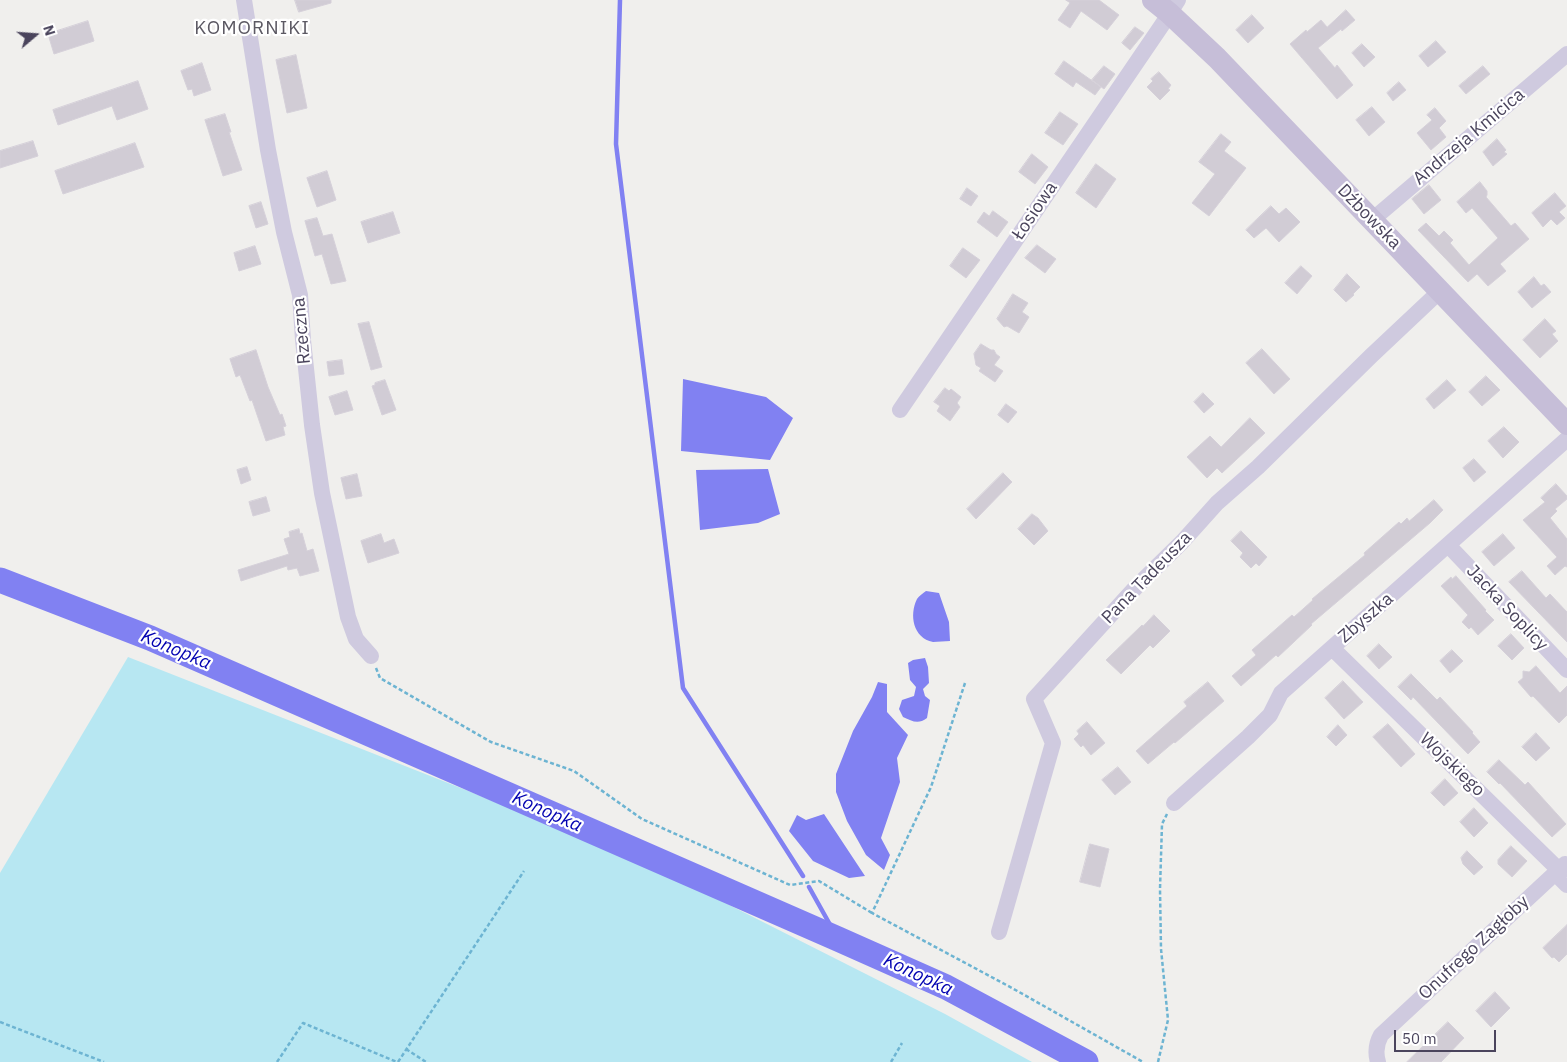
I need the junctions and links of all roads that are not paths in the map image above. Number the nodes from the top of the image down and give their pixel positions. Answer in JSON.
{"nodes":[{"id":1,"x":244,"y":0,"type":"edge"},
{"id":2,"x":1167,"y":4,"type":"edge"},
{"id":3,"x":1567,"y":54,"type":"edge"},
{"id":4,"x":1372,"y":220,"type":"junction"},
{"id":5,"x":1440,"y":291,"type":"junction"},
{"id":6,"x":900,"y":410,"type":"dead end"},
{"id":7,"x":1567,"y":424,"type":"edge"},
{"id":8,"x":1567,"y":439,"type":"edge"},
{"id":9,"x":1448,"y":545,"type":"junction"},
{"id":10,"x":1332,"y":648,"type":"junction"},
{"id":11,"x":371,"y":656,"type":"road end"},
{"id":12,"x":1567,"y":670,"type":"edge"},
{"id":13,"x":1174,"y":803,"type":"road end"},
{"id":14,"x":1563,"y":866,"type":"edge"},
{"id":15,"x":1567,"y":885,"type":"edge"},
{"id":16,"x":999,"y":932,"type":"dead end"},
{"id":17,"x":1378,"y":1062,"type":"edge"}],
"edges":[{"from":1,"to":11,"type":"street","name":"Rzeczna"},
{"from":2,"to":4,"type":"main road","name":"Dźbowska"},
{"from":2,"to":6,"type":"street","name":"Łosiowa"},
{"from":3,"to":4,"type":"street","name":"Andrzeja Kmicica"},
{"from":4,"to":5,"type":"main road","name":"Dźbowska"},
{"from":5,"to":7,"type":"main road","name":"Dźbowska"},
{"from":5,"to":16,"type":"street","name":"Pana Tadeusza"},
{"from":8,"to":9,"type":"street","name":"Zbyszka"},
{"from":9,"to":10,"type":"street","name":"Zbyszka"},
{"from":9,"to":12,"type":"street","name":"Jacka Soplicy"},
{"from":10,"to":13,"type":"street","name":"Zbyszka"},
{"from":10,"to":14,"type":"street","name":"Wojskiego"},
{"from":14,"to":15,"type":"street","name":"Wojskiego"},
{"from":14,"to":17,"type":"street","name":"Onufrego Zagłoby"}]}
